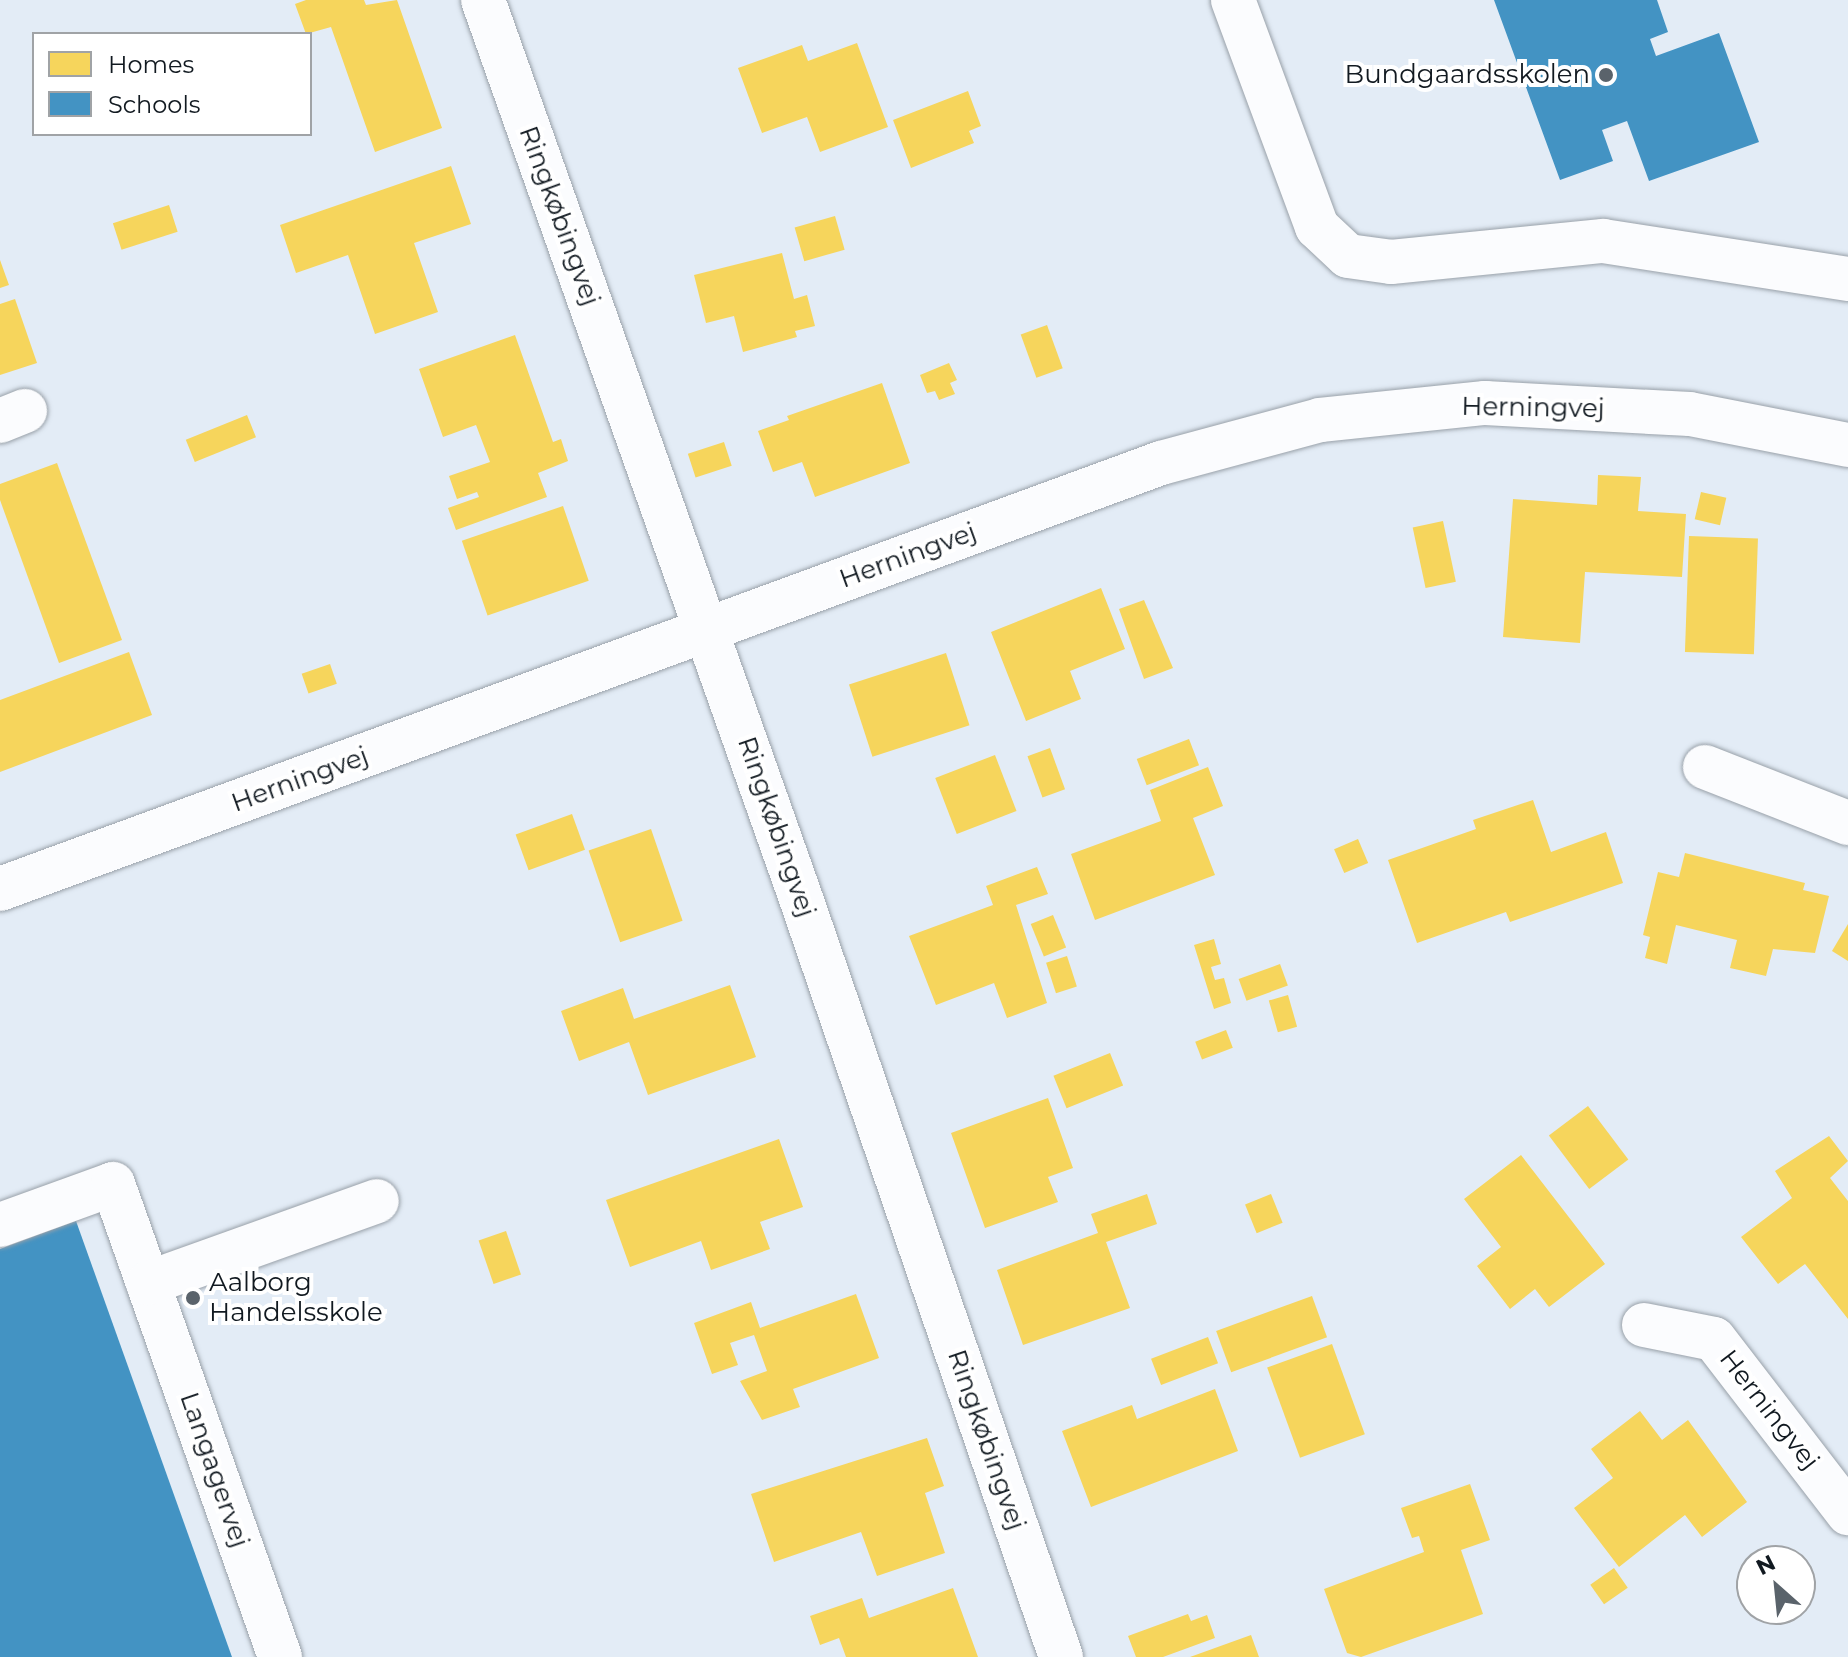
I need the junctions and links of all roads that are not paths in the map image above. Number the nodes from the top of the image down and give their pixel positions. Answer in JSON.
{"nodes":[{"id":1,"x":483,"y":0,"type":"edge"},
{"id":2,"x":1233,"y":0,"type":"edge"},
{"id":3,"x":1848,"y":279,"type":"edge"},
{"id":4,"x":1848,"y":445,"type":"edge"},
{"id":5,"x":706,"y":631,"type":"junction"},
{"id":6,"x":1705,"y":767,"type":"dead end"},
{"id":7,"x":1848,"y":823,"type":"edge"},
{"id":8,"x":0,"y":889,"type":"edge"},
{"id":9,"x":377,"y":1201,"type":"dead end"},
{"id":10,"x":0,"y":1225,"type":"edge"},
{"id":11,"x":148,"y":1283,"type":"junction"},
{"id":12,"x":1644,"y":1325,"type":"dead end"},
{"id":13,"x":1845,"y":1501,"type":"edge"},
{"id":14,"x":280,"y":1657,"type":"edge"},
{"id":15,"x":1061,"y":1657,"type":"edge"}],
"edges":[{"from":1,"to":5,"type":"street","name":"Ringkøbingvej"},
{"from":2,"to":3,"type":"street"},
{"from":4,"to":5,"type":"street","name":"Herningvej"},
{"from":5,"to":8,"type":"street","name":"Herningvej"},
{"from":5,"to":15,"type":"street","name":"Ringkøbingvej"},
{"from":6,"to":7,"type":"street"},
{"from":9,"to":11,"type":"street"},
{"from":10,"to":11,"type":"street","name":"Langagervej"},
{"from":11,"to":14,"type":"street","name":"Langagervej"},
{"from":12,"to":13,"type":"street","name":"Herningvej"}]}
